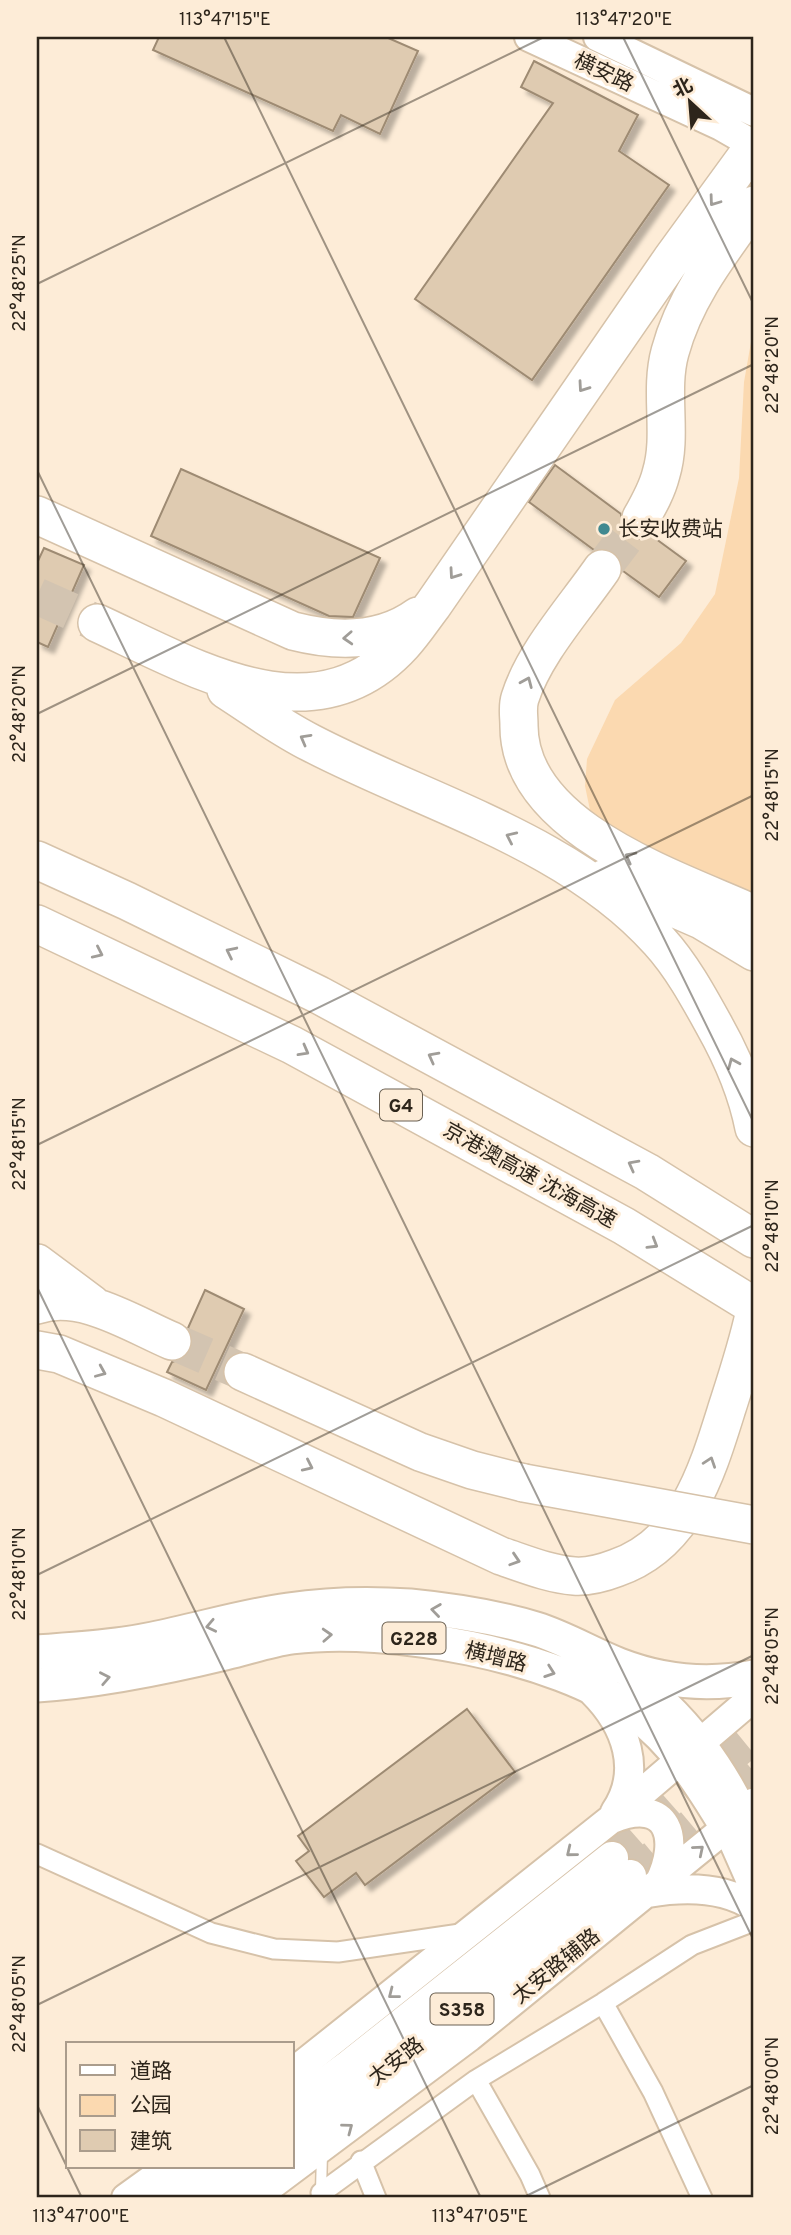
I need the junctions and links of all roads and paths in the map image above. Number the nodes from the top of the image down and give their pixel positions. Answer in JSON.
{"nodes":[{"id":1,"x":529,"y":37,"type":"edge"},
{"id":2,"x":598,"y":37,"type":"edge"},
{"id":3,"x":754,"y":112,"type":"edge"},
{"id":4,"x":754,"y":146,"type":"edge"},
{"id":5,"x":754,"y":205,"type":"edge"},
{"id":6,"x":37,"y":515,"type":"edge"},
{"id":7,"x":641,"y":518,"type":"tunnel mouth"},
{"id":8,"x":602,"y":569,"type":"tunnel mouth"},
{"id":9,"x":433,"y":605,"type":"junction"},
{"id":10,"x":97,"y":623,"type":"tunnel mouth"},
{"id":11,"x":187,"y":664,"type":"junction"},
{"id":12,"x":553,"y":856,"type":"junction"},
{"id":13,"x":37,"y":860,"type":"edge"},
{"id":14,"x":754,"y":914,"type":"edge"},
{"id":15,"x":37,"y":924,"type":"edge"},
{"id":16,"x":754,"y":952,"type":"edge"},
{"id":17,"x":754,"y":1128,"type":"edge"},
{"id":18,"x":754,"y":1239,"type":"edge"},
{"id":19,"x":37,"y":1263,"type":"edge"},
{"id":20,"x":37,"y":1305,"type":"edge"},
{"id":21,"x":96,"y":1306,"type":"junction"},
{"id":22,"x":754,"y":1306,"type":"edge"},
{"id":23,"x":754,"y":1315,"type":"edge"},
{"id":24,"x":172,"y":1341,"type":"tunnel mouth"},
{"id":25,"x":37,"y":1350,"type":"edge"},
{"id":26,"x":243,"y":1372,"type":"tunnel mouth"},
{"id":27,"x":754,"y":1525,"type":"edge"},
{"id":28,"x":37,"y":1651,"type":"edge"},
{"id":29,"x":617,"y":1665,"type":"junction"},
{"id":30,"x":754,"y":1677,"type":"edge"},
{"id":31,"x":37,"y":1685,"type":"edge"},
{"id":32,"x":587,"y":1686,"type":"junction"},
{"id":33,"x":754,"y":1697,"type":"edge"},
{"id":34,"x":692,"y":1750,"type":"junction"},
{"id":35,"x":745,"y":1820,"type":"edge"},
{"id":36,"x":610,"y":1821,"type":"junction"},
{"id":37,"x":37,"y":1854,"type":"edge"},
{"id":38,"x":637,"y":1878,"type":"junction"},
{"id":39,"x":754,"y":1888,"type":"edge"},
{"id":40,"x":754,"y":1907,"type":"edge"},
{"id":41,"x":754,"y":1921,"type":"edge"},
{"id":42,"x":470,"y":1933,"type":"junction"},
{"id":43,"x":603,"y":2003,"type":"junction"},
{"id":44,"x":294,"y":2071,"type":"edge"},
{"id":45,"x":475,"y":2080,"type":"junction"},
{"id":46,"x":294,"y":2107,"type":"edge"},
{"id":47,"x":307,"y":2144,"type":"edge"},
{"id":48,"x":294,"y":2157,"type":"edge"},
{"id":49,"x":361,"y":2161,"type":"junction"},
{"id":50,"x":168,"y":2168,"type":"edge"},
{"id":51,"x":211,"y":2168,"type":"edge"},
{"id":52,"x":254,"y":2168,"type":"edge"},
{"id":53,"x":283,"y":2168,"type":"edge"},
{"id":54,"x":321,"y":2195,"type":"edge"},
{"id":55,"x":126,"y":2198,"type":"edge"},
{"id":56,"x":169,"y":2198,"type":"edge"},
{"id":57,"x":212,"y":2198,"type":"edge"},
{"id":58,"x":254,"y":2198,"type":"edge"},
{"id":59,"x":376,"y":2198,"type":"edge"},
{"id":60,"x":540,"y":2198,"type":"edge"},
{"id":61,"x":702,"y":2198,"type":"edge"}],
"edges":[{"from":1,"to":4,"type":"main road","name":"横安路"},
{"from":2,"to":3,"type":"main road","name":"横安路"},
{"from":4,"to":9,"type":"highway","one_way":true},
{"from":5,"to":7,"type":"highway"},
{"from":9,"to":6,"type":"highway","one_way":true},
{"from":14,"to":8,"type":"highway","one_way":true},
{"from":9,"to":11,"type":"highway"},
{"from":10,"to":11,"type":"highway"},
{"from":12,"to":11,"type":"highway","one_way":true},
{"from":12,"to":16,"type":"highway"},
{"from":17,"to":12,"type":"highway","one_way":true},
{"from":18,"to":13,"type":"highway","one_way":true},
{"from":15,"to":22,"type":"highway","name":"京港澳高速 沈海高速","number":"G4","one_way":true},
{"from":19,"to":21,"type":"highway"},
{"from":20,"to":21,"type":"highway"},
{"from":21,"to":24,"type":"highway"},
{"from":25,"to":23,"type":"highway","one_way":true},
{"from":26,"to":27,"type":"highway","bridge":true},
{"from":29,"to":28,"type":"highway","name":"横增路","number":"G228","one_way":true},
{"from":29,"to":30,"type":"highway","number":"G228"},
{"from":29,"to":34,"type":"main road"},
{"from":31,"to":32,"type":"highway","name":"横增路","number":"G228","one_way":true},
{"from":32,"to":34,"type":"highway","name":"横增路","number":"G228"},
{"from":32,"to":36,"type":"main road"},
{"from":33,"to":34,"type":"main road"},
{"from":34,"to":35,"type":"highway","name":"横增路","number":"G228"},
{"from":34,"to":36,"type":"main road"},
{"from":38,"to":35,"type":"main road","one_way":true},
{"from":35,"to":39,"type":"main road"},
{"from":36,"to":38,"type":"main road"},
{"from":36,"to":42,"type":"main road","one_way":true},
{"from":37,"to":42,"type":"street"},
{"from":38,"to":40,"type":"main road"},
{"from":38,"to":46,"type":"main road","name":"太安路","number":"S358"},
{"from":47,"to":38,"type":"main road","name":"太安路","number":"S358","one_way":true},
{"from":41,"to":43,"type":"street"},
{"from":42,"to":44,"type":"main road","one_way":true},
{"from":43,"to":45,"type":"street"},
{"from":43,"to":61,"type":"street"},
{"from":45,"to":49,"type":"street"},
{"from":45,"to":60,"type":"street"},
{"from":47,"to":48,"type":"main road"},
{"from":47,"to":54,"type":"lane"},
{"from":49,"to":54,"type":"street"},
{"from":49,"to":59,"type":"street"},
{"from":50,"to":55,"type":"main road"},
{"from":51,"to":56,"type":"main road"},
{"from":52,"to":57,"type":"main road"},
{"from":53,"to":58,"type":"main road"}]}
